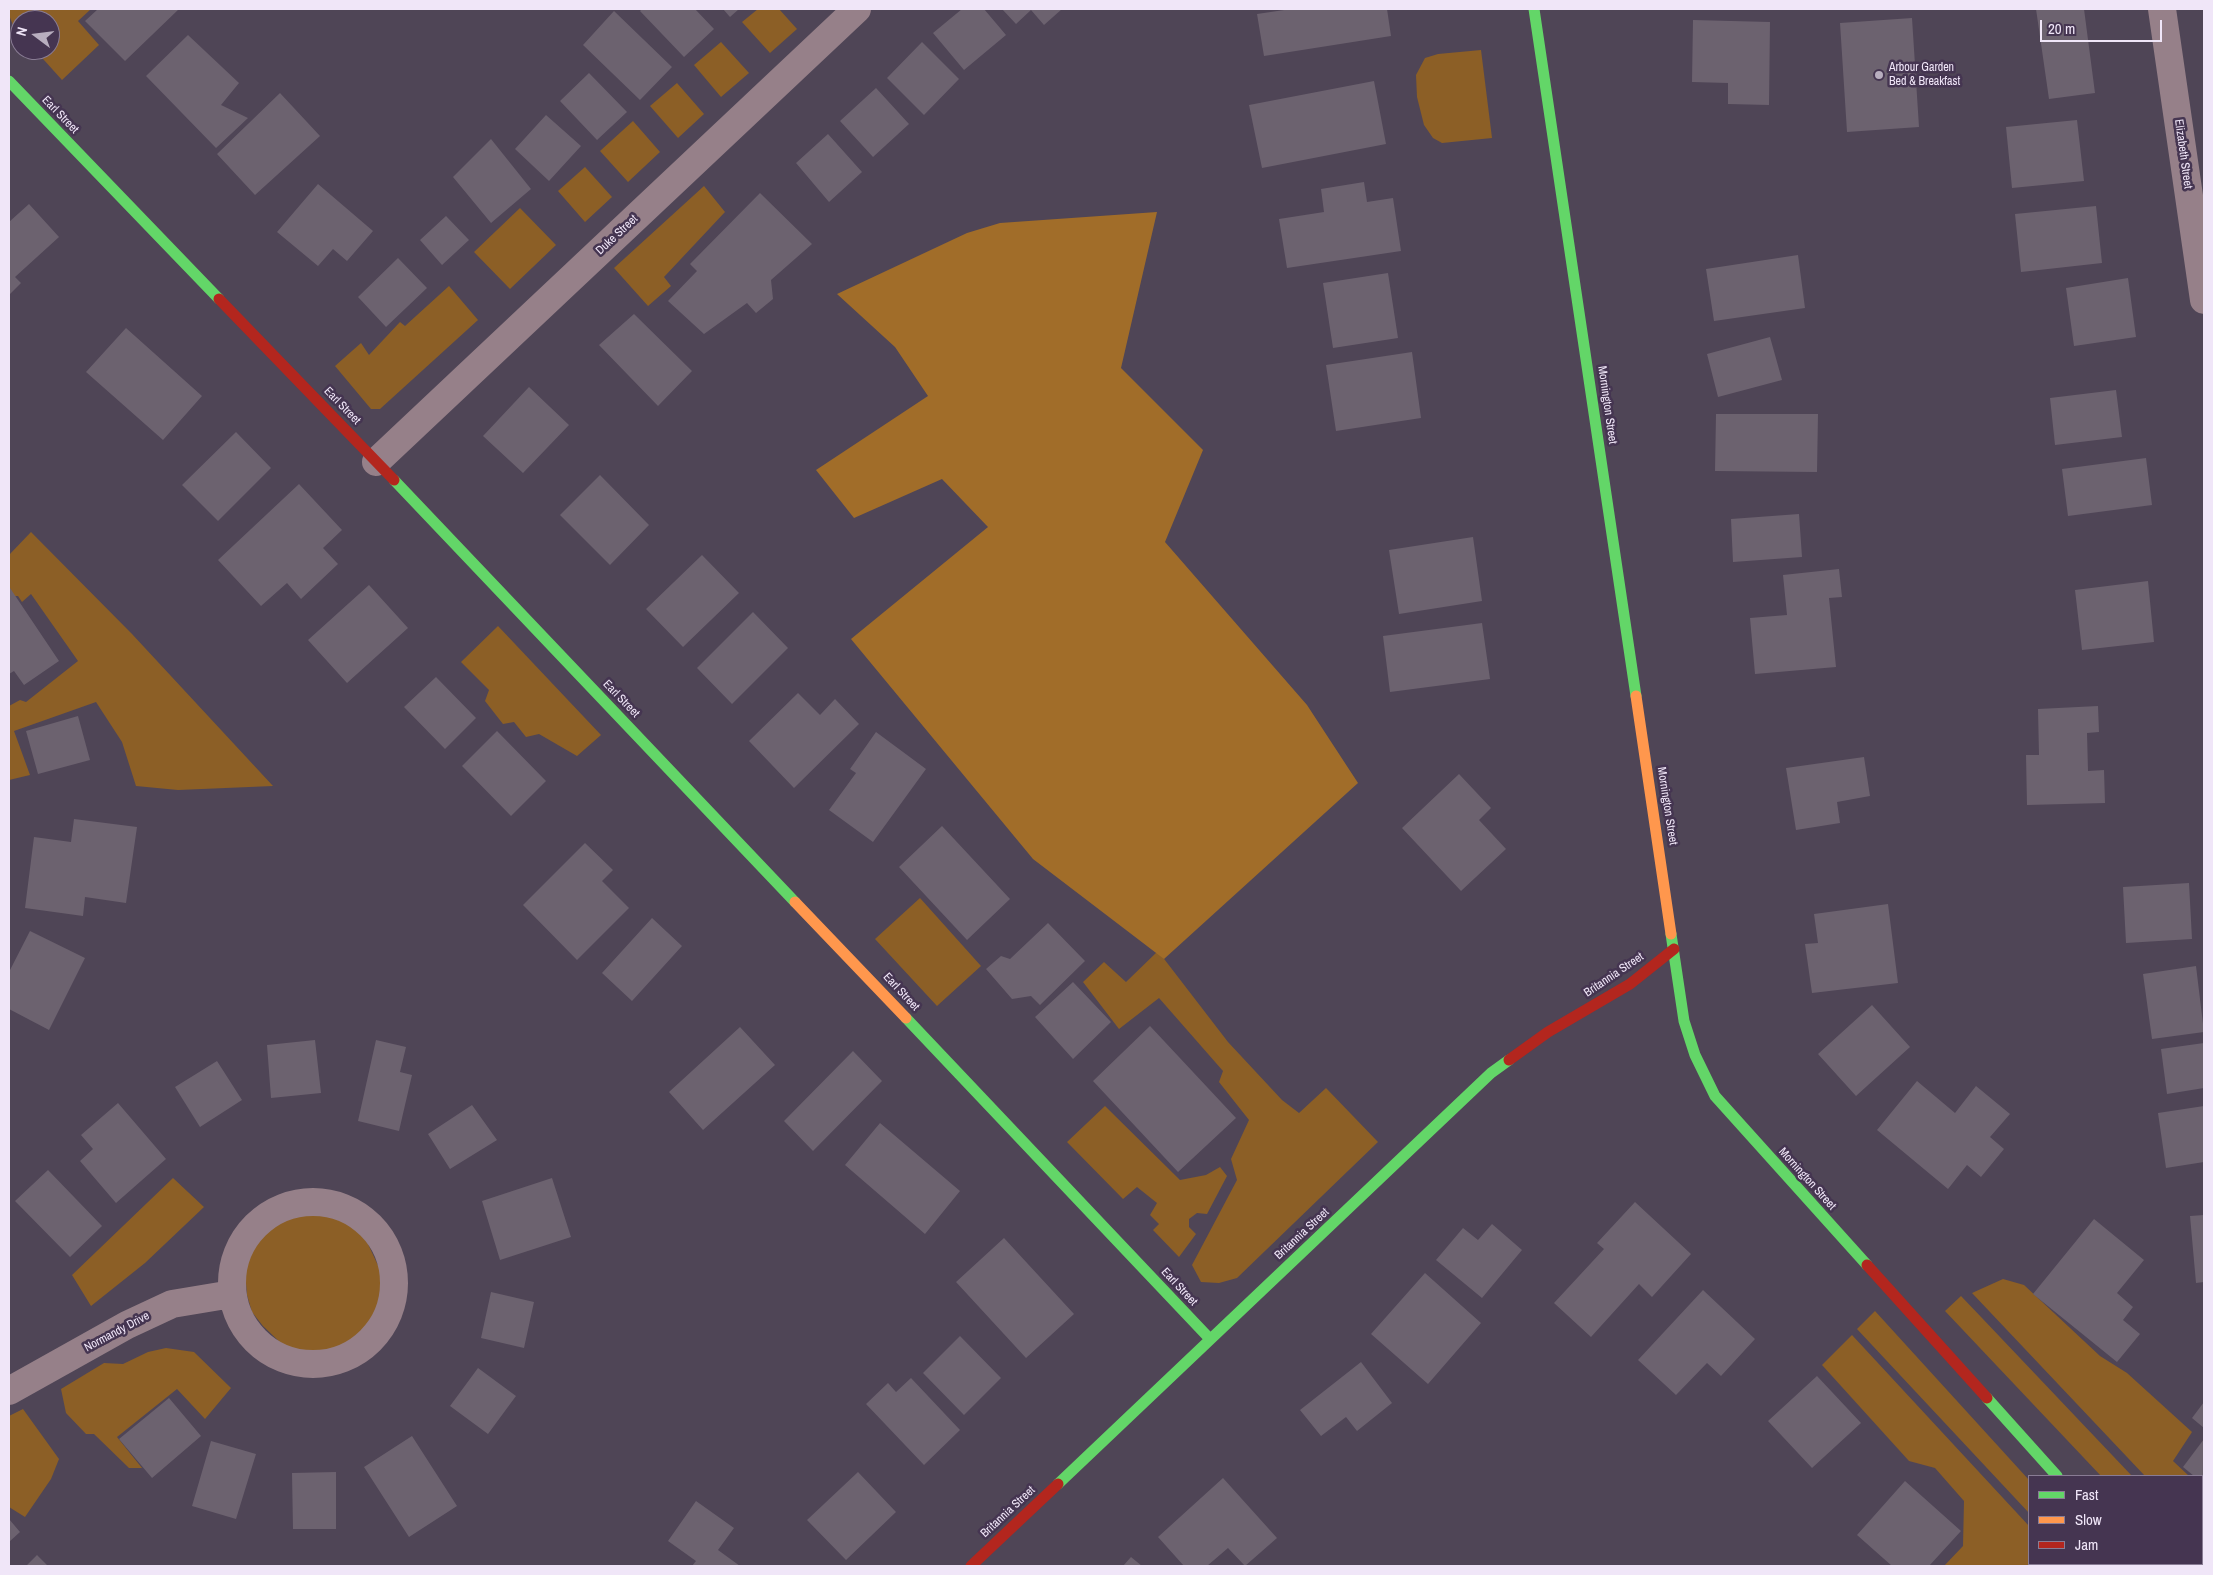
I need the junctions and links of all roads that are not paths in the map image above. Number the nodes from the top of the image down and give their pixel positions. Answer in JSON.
{"nodes":[{"id":1,"x":857,"y":9,"type":"edge"},
{"id":2,"x":1534,"y":9,"type":"edge"},
{"id":3,"x":2162,"y":9,"type":"edge"},
{"id":4,"x":9,"y":81,"type":"edge"},
{"id":5,"x":2204,"y":300,"type":"edge"},
{"id":6,"x":376,"y":462,"type":"junction"},
{"id":7,"x":1674,"y":949,"type":"junction"},
{"id":8,"x":232,"y":1294,"type":"junction"},
{"id":9,"x":1210,"y":1340,"type":"junction"},
{"id":10,"x":9,"y":1391,"type":"edge"},
{"id":11,"x":2056,"y":1475,"type":"edge"},
{"id":12,"x":971,"y":1566,"type":"edge"}],
"edges":[{"from":1,"to":6,"type":"street","name":"Duke Street"},
{"from":2,"to":7,"type":"street","name":"Mornington Street"},
{"from":3,"to":5,"type":"street","name":"Elizabeth Street"},
{"from":4,"to":6,"type":"street","name":"Earl Street"},
{"from":6,"to":9,"type":"street","name":"Earl Street"},
{"from":7,"to":9,"type":"street","name":"Britannia Street"},
{"from":7,"to":11,"type":"street","name":"Mornington Street"},
{"from":8,"to":8,"type":"street"},
{"from":8,"to":10,"type":"street","name":"Normandy Drive"},
{"from":9,"to":12,"type":"street","name":"Britannia Street"}]}
